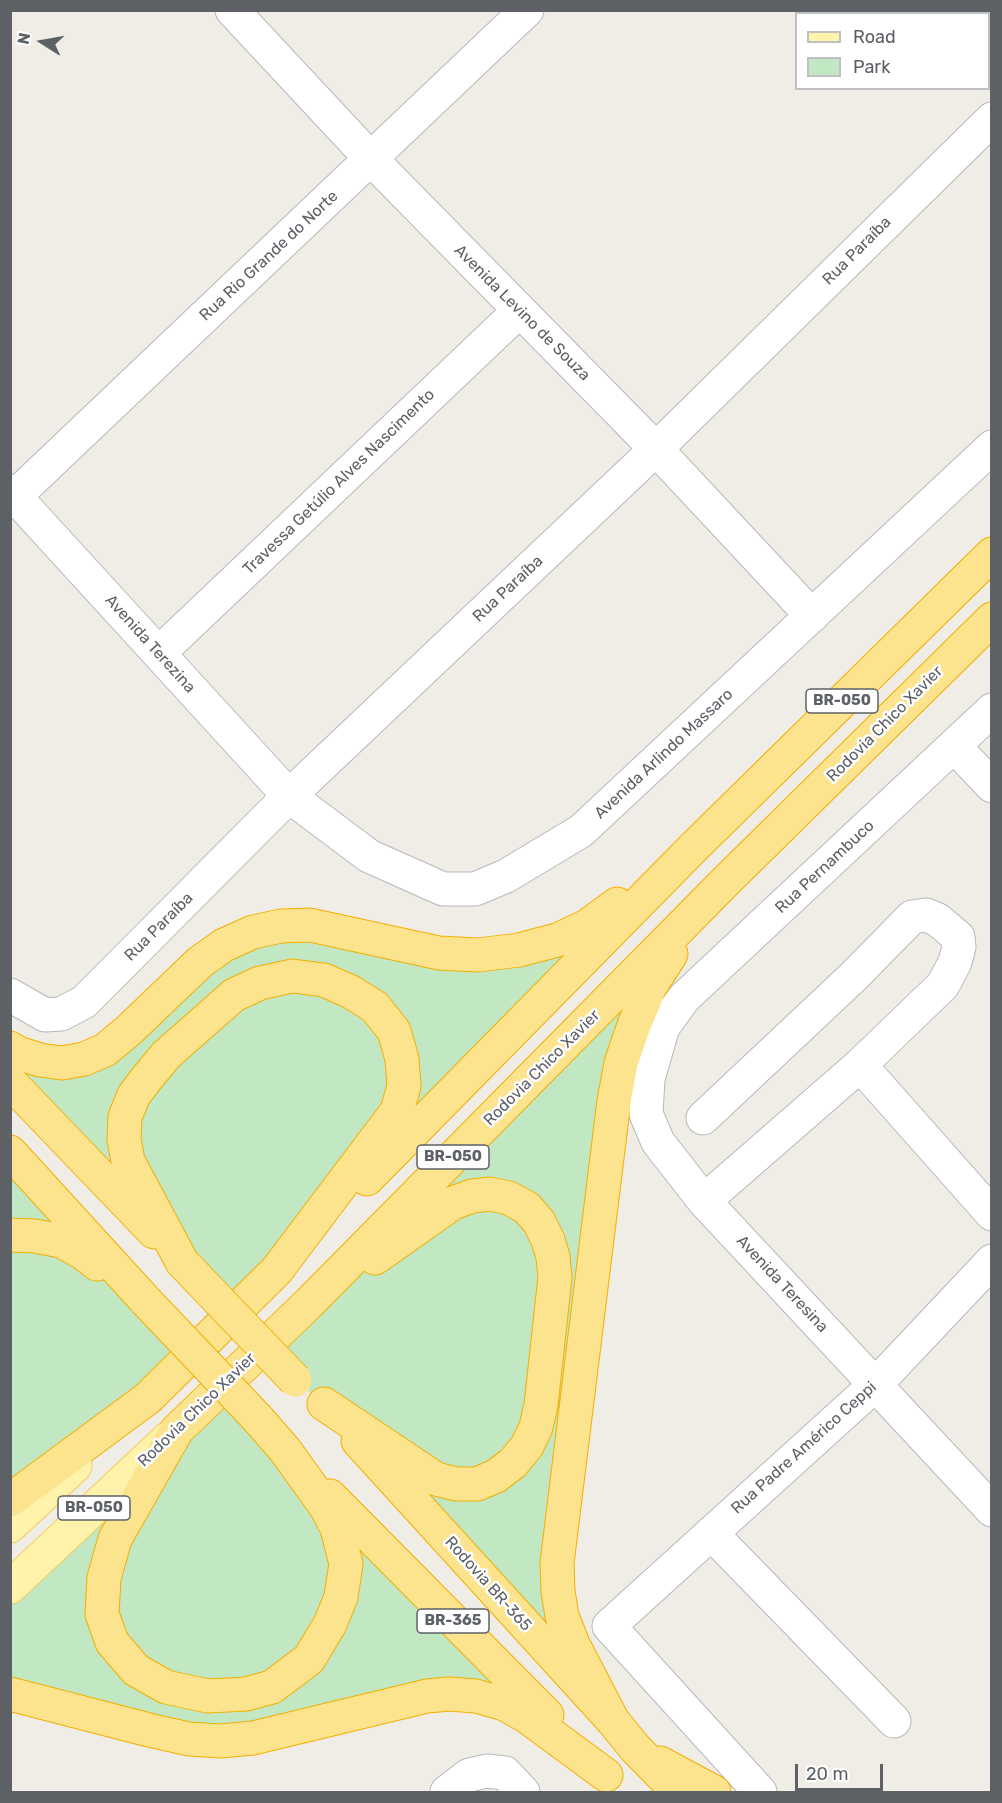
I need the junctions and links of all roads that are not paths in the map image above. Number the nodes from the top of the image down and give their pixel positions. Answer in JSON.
{"nodes":[{"id":1,"x":232,"y":10,"type":"edge"},
{"id":2,"x":527,"y":10,"type":"edge"},
{"id":3,"x":992,"y":119,"type":"edge"},
{"id":4,"x":371,"y":159,"type":"junction"},
{"id":5,"x":519,"y":311,"type":"junction"},
{"id":6,"x":992,"y":447,"type":"edge"},
{"id":7,"x":656,"y":449,"type":"junction"},
{"id":8,"x":12,"y":496,"type":"edge"},
{"id":9,"x":992,"y":554,"type":"edge"},
{"id":10,"x":813,"y":616,"type":"junction"},
{"id":11,"x":992,"y":620,"type":"edge"},
{"id":12,"x":159,"y":653,"type":"junction"},
{"id":13,"x":992,"y":710,"type":"edge"},
{"id":14,"x":954,"y":746,"type":"junction"},
{"id":15,"x":992,"y":786,"type":"edge"},
{"id":16,"x":289,"y":796,"type":"junction"},
{"id":17,"x":693,"y":848,"type":"junction"},
{"id":18,"x":726,"y":881,"type":"junction"},
{"id":19,"x":10,"y":995,"type":"edge"},
{"id":20,"x":663,"y":1027,"type":"joint"},
{"id":21,"x":10,"y":1048,"type":"edge"},
{"id":22,"x":860,"y":1065,"type":"junction"},
{"id":23,"x":10,"y":1082,"type":"edge"},
{"id":24,"x":702,"y":1118,"type":"dead end"},
{"id":25,"x":10,"y":1152,"type":"edge"},
{"id":26,"x":704,"y":1201,"type":"junction"},
{"id":27,"x":992,"y":1214,"type":"edge"},
{"id":28,"x":10,"y":1235,"type":"edge"},
{"id":29,"x":182,"y":1262,"type":"junction"},
{"id":30,"x":992,"y":1262,"type":"edge"},
{"id":31,"x":277,"y":1270,"type":"junction"},
{"id":32,"x":146,"y":1301,"type":"junction"},
{"id":33,"x":309,"y":1303,"type":"junction"},
{"id":34,"x":876,"y":1384,"type":"junction"},
{"id":35,"x":148,"y":1398,"type":"junction"},
{"id":36,"x":324,"y":1404,"type":"junction"},
{"id":37,"x":177,"y":1430,"type":"junction"},
{"id":38,"x":285,"y":1450,"type":"junction"},
{"id":39,"x":10,"y":1500,"type":"edge"},
{"id":40,"x":992,"y":1510,"type":"edge"},
{"id":41,"x":10,"y":1526,"type":"edge"},
{"id":42,"x":711,"y":1533,"type":"junction"},
{"id":43,"x":10,"y":1587,"type":"edge"},
{"id":44,"x":10,"y":1694,"type":"edge"},
{"id":45,"x":613,"y":1721,"type":"junction"},
{"id":46,"x":894,"y":1721,"type":"dead end"},
{"id":47,"x":634,"y":1748,"type":"junction"},
{"id":48,"x":514,"y":1783,"type":"edge"},
{"id":49,"x":614,"y":1784,"type":"edge"},
{"id":50,"x":447,"y":1792,"type":"edge"},
{"id":51,"x":678,"y":1792,"type":"edge"},
{"id":52,"x":714,"y":1792,"type":"edge"},
{"id":53,"x":760,"y":1792,"type":"edge"}],
"edges":[{"from":1,"to":4,"type":"street","name":"Avenida Levino de Souza"},
{"from":2,"to":4,"type":"street","name":"Rua Rio Grande do Norte"},
{"from":3,"to":7,"type":"street","name":"Rua Paraíba"},
{"from":4,"to":5,"type":"street","name":"Avenida Levino de Souza"},
{"from":4,"to":8,"type":"street","name":"Rua Rio Grande do Norte"},
{"from":5,"to":7,"type":"street","name":"Avenida Levino de Souza"},
{"from":5,"to":12,"type":"street","name":"Travessa Getúlio Alves Nascimento"},
{"from":6,"to":10,"type":"street","name":"Avenida Arlindo Massaro"},
{"from":7,"to":10,"type":"street","name":"Avenida Levino de Souza"},
{"from":7,"to":16,"type":"street","name":"Rua Paraíba"},
{"from":8,"to":12,"type":"street","name":"Avenida Terezina"},
{"from":9,"to":17,"type":"highway","number":"BR-050"},
{"from":10,"to":16,"type":"street","name":"Avenida Arlindo Massaro"},
{"from":11,"to":18,"type":"highway","name":"Rodovia Chico Xavier","number":"BR-050"},
{"from":12,"to":16,"type":"street","name":"Avenida Terezina"},
{"from":13,"to":14,"type":"street","name":"Rua Pernambuco"},
{"from":14,"to":15,"type":"street"},
{"from":14,"to":20,"type":"street","name":"Rua Pernambuco"},
{"from":16,"to":19,"type":"street","name":"Rua Paraíba"},
{"from":17,"to":21,"type":"highway"},
{"from":17,"to":31,"type":"highway"},
{"from":18,"to":33,"type":"highway","name":"Rodovia Chico Xavier","number":"BR-050"},
{"from":18,"to":45,"type":"highway"},
{"from":20,"to":26,"type":"street","name":"Avenida Teresina"},
{"from":22,"to":24,"type":"street"},
{"from":22,"to":26,"type":"street"},
{"from":22,"to":27,"type":"street"},
{"from":23,"to":29,"type":"highway","name":"Rodovia BR-365"},
{"from":25,"to":32,"type":"highway"},
{"from":26,"to":34,"type":"street","name":"Avenida Teresina"},
{"from":28,"to":32,"type":"highway"},
{"from":29,"to":31,"type":"highway"},
{"from":29,"to":36,"type":"highway","name":"Rodovia BR-365","number":"BR-365","bridge":true},
{"from":30,"to":34,"type":"street","name":"Rua Padre Américo Ceppi"},
{"from":31,"to":35,"type":"highway"},
{"from":32,"to":38,"type":"highway","bridge":true},
{"from":33,"to":36,"type":"highway"},
{"from":33,"to":37,"type":"highway","name":"Rodovia Chico Xavier","number":"BR-050"},
{"from":34,"to":40,"type":"street","name":"Avenida Teresina"},
{"from":34,"to":42,"type":"street","name":"Rua Padre Américo Ceppi"},
{"from":35,"to":39,"type":"highway"},
{"from":35,"to":41,"type":"main road"},
{"from":36,"to":45,"type":"highway","name":"Rodovia BR-365","number":"BR-365"},
{"from":37,"to":38,"type":"highway"},
{"from":37,"to":43,"type":"main road","name":"Rodovia Chico Xavier","number":"BR-050"},
{"from":38,"to":49,"type":"highway","number":"BR-365"},
{"from":42,"to":46,"type":"street"},
{"from":42,"to":53,"type":"street","name":"Rua Padre Américo Ceppi"},
{"from":44,"to":49,"type":"highway"},
{"from":45,"to":47,"type":"highway","name":"Rodovia BR-365","number":"BR-365"},
{"from":47,"to":51,"type":"highway","name":"Rodovia BR-365","number":"BR-365"},
{"from":47,"to":52,"type":"highway"},
{"from":48,"to":50,"type":"street"}]}
